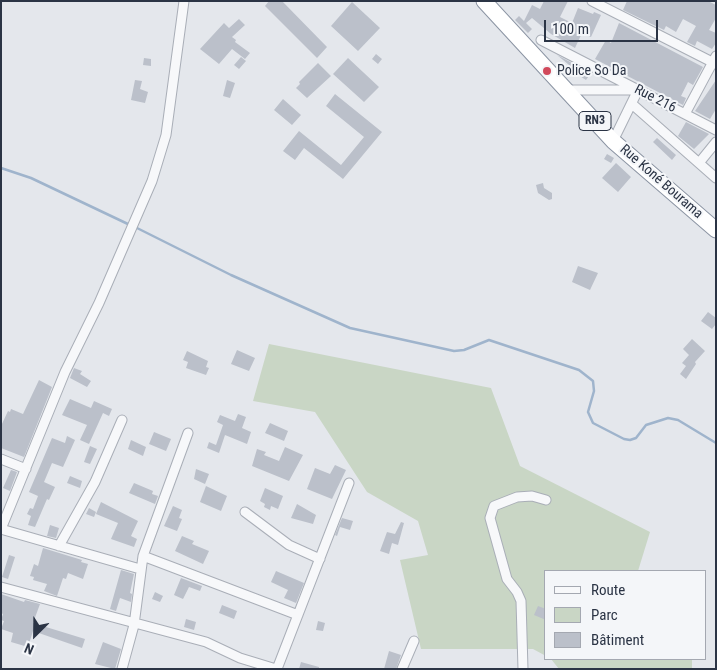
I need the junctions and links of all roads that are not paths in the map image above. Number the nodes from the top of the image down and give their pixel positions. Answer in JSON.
{"nodes":[{"id":1,"x":184,"y":1,"type":"edge"},
{"id":2,"x":592,"y":1,"type":"edge"},
{"id":3,"x":485,"y":2,"type":"edge"},
{"id":4,"x":541,"y":40,"type":"dead end"},
{"id":5,"x":715,"y":61,"type":"edge"},
{"id":6,"x":568,"y":90,"type":"junction"},
{"id":7,"x":638,"y":90,"type":"junction"},
{"id":8,"x":632,"y":104,"type":"junction"},
{"id":9,"x":685,"y":114,"type":"junction"},
{"id":10,"x":716,"y":130,"type":"edge"},
{"id":11,"x":614,"y":141,"type":"junction"},
{"id":12,"x":716,"y":142,"type":"edge"},
{"id":13,"x":699,"y":163,"type":"junction"},
{"id":14,"x":716,"y":178,"type":"edge"},
{"id":15,"x":716,"y":230,"type":"edge"},
{"id":16,"x":122,"y":420,"type":"dead end"},
{"id":17,"x":188,"y":433,"type":"dead end"},
{"id":18,"x":1,"y":459,"type":"edge"},
{"id":19,"x":26,"y":469,"type":"junction"},
{"id":20,"x":349,"y":483,"type":"dead end"},
{"id":21,"x":546,"y":500,"type":"dead end"},
{"id":22,"x":245,"y":512,"type":"dead end"},
{"id":23,"x":2,"y":524,"type":"edge"},
{"id":24,"x":59,"y":546,"type":"junction"},
{"id":25,"x":143,"y":556,"type":"junction"},
{"id":26,"x":320,"y":559,"type":"junction"},
{"id":27,"x":140,"y":570,"type":"junction"},
{"id":28,"x":1,"y":587,"type":"edge"},
{"id":29,"x":298,"y":615,"type":"junction"},
{"id":30,"x":134,"y":625,"type":"junction"},
{"id":31,"x":414,"y":641,"type":"dead end"},
{"id":32,"x":122,"y":669,"type":"edge"},
{"id":33,"x":277,"y":669,"type":"edge"},
{"id":34,"x":402,"y":669,"type":"edge"},
{"id":35,"x":522,"y":669,"type":"edge"}],
"edges":[{"from":1,"to":19,"type":"street"},
{"from":2,"to":5,"type":"street"},
{"from":3,"to":6,"type":"highway","name":"Rue Koné Bourama","number":"RN3"},
{"from":4,"to":7,"type":"street","name":"Rue 216"},
{"from":5,"to":9,"type":"street"},
{"from":6,"to":7,"type":"street"},
{"from":6,"to":11,"type":"highway","name":"Rue Koné Bourama","number":"RN3"},
{"from":7,"to":8,"type":"street"},
{"from":7,"to":9,"type":"street","name":"Rue 216"},
{"from":8,"to":11,"type":"street"},
{"from":8,"to":13,"type":"street"},
{"from":9,"to":10,"type":"street","name":"Rue 216"},
{"from":11,"to":15,"type":"highway","name":"Rue Koné Bourama","number":"RN3"},
{"from":12,"to":13,"type":"street"},
{"from":13,"to":14,"type":"street"},
{"from":16,"to":24,"type":"street"},
{"from":17,"to":25,"type":"street"},
{"from":18,"to":19,"type":"street"},
{"from":19,"to":23,"type":"street"},
{"from":20,"to":26,"type":"street"},
{"from":21,"to":35,"type":"street"},
{"from":22,"to":26,"type":"street"},
{"from":23,"to":24,"type":"street"},
{"from":24,"to":27,"type":"street"},
{"from":25,"to":27,"type":"street"},
{"from":25,"to":29,"type":"street"},
{"from":26,"to":29,"type":"street"},
{"from":27,"to":30,"type":"street"},
{"from":28,"to":30,"type":"street"},
{"from":29,"to":33,"type":"street"},
{"from":30,"to":32,"type":"street"},
{"from":30,"to":33,"type":"street"},
{"from":31,"to":34,"type":"street"}]}
